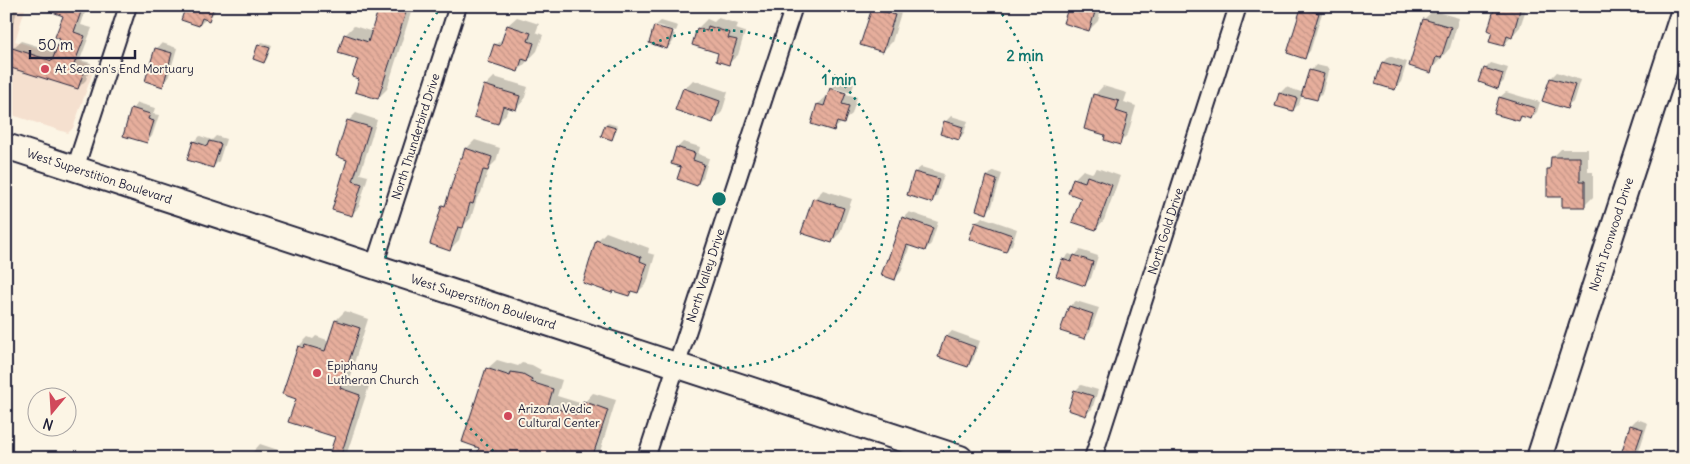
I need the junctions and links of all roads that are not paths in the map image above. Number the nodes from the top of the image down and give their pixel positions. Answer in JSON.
{"nodes":[{"id":1,"x":128,"y":6,"type":"edge"},
{"id":2,"x":458,"y":6,"type":"edge"},
{"id":3,"x":794,"y":6,"type":"edge"},
{"id":4,"x":1238,"y":6,"type":"edge"},
{"id":5,"x":1684,"y":10,"type":"edge"},
{"id":6,"x":6,"y":146,"type":"edge"},
{"id":7,"x":76,"y":169,"type":"junction"},
{"id":8,"x":374,"y":266,"type":"junction"},
{"id":9,"x":675,"y":365,"type":"junction"},
{"id":10,"x":646,"y":458,"type":"edge"},
{"id":11,"x":960,"y":458,"type":"edge"},
{"id":12,"x":1093,"y":458,"type":"edge"},
{"id":13,"x":1539,"y":458,"type":"edge"}],
"edges":[{"from":1,"to":7,"type":"street"},
{"from":2,"to":8,"type":"street","name":"North Thunderbird Drive"},
{"from":3,"to":9,"type":"street","name":"North Valley Drive"},
{"from":4,"to":12,"type":"street","name":"North Gold Drive"},
{"from":5,"to":13,"type":"main road","name":"North Ironwood Drive"},
{"from":6,"to":7,"type":"main road","name":"West Superstition Boulevard"},
{"from":7,"to":8,"type":"main road","name":"West Superstition Boulevard"},
{"from":8,"to":9,"type":"main road","name":"West Superstition Boulevard"},
{"from":9,"to":10,"type":"street","name":"North Valley Drive"},
{"from":9,"to":11,"type":"main road","name":"West Superstition Boulevard"}]}
